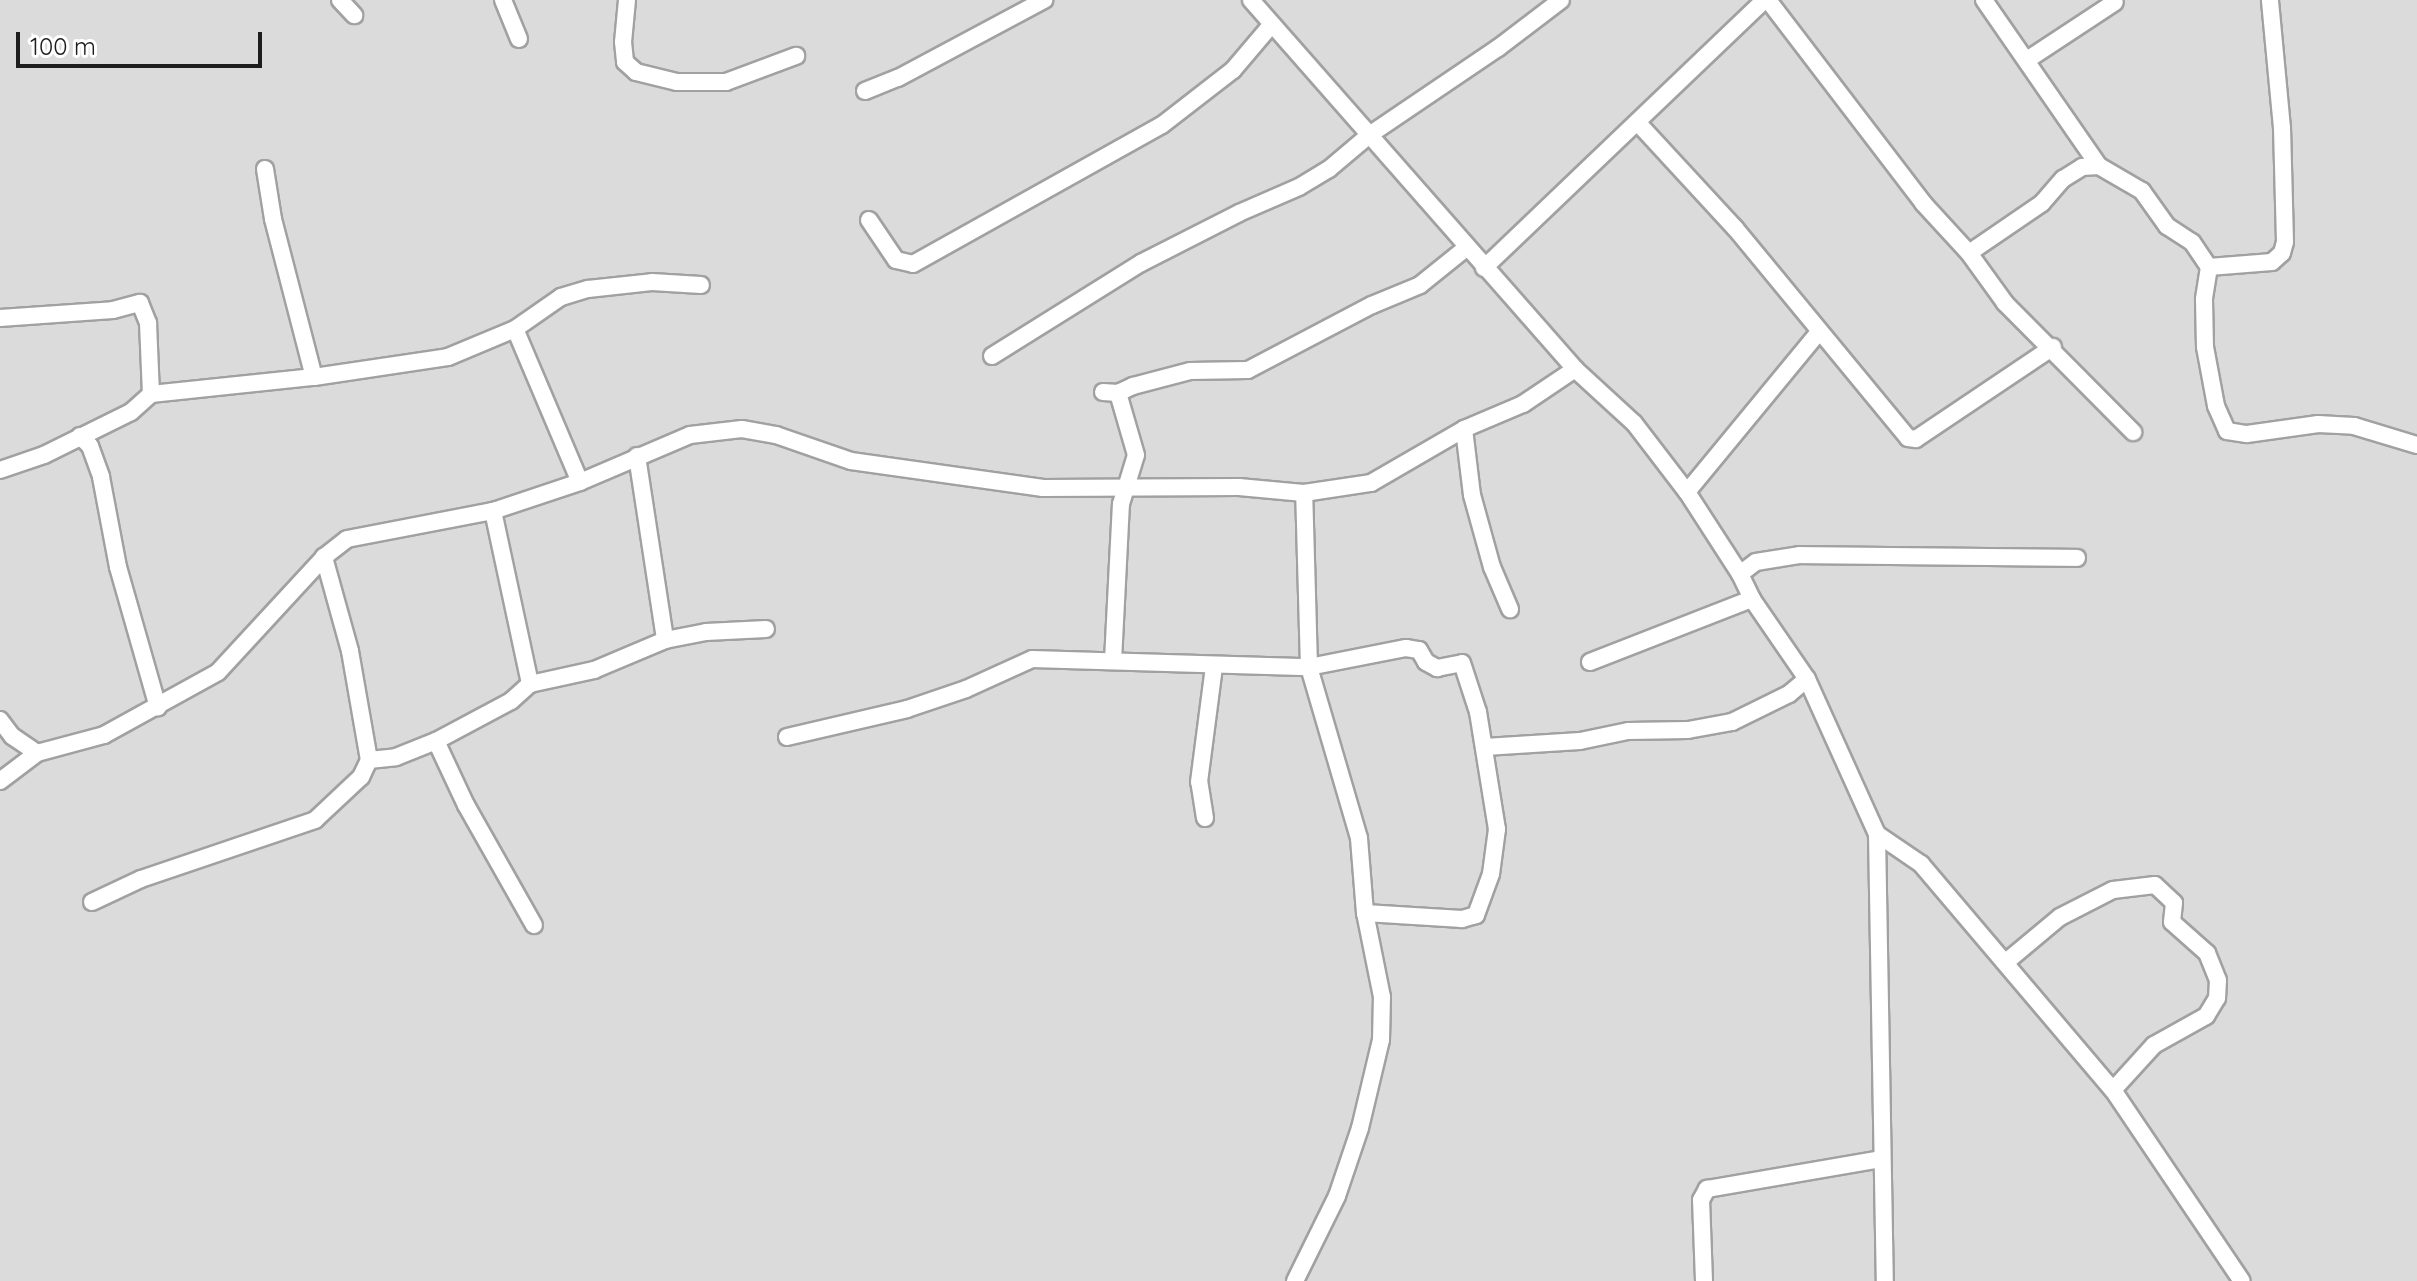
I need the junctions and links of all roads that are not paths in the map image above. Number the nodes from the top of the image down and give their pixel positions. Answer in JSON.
{"nodes":[{"id":1,"x":340,"y":0,"type":"edge"},
{"id":2,"x":503,"y":0,"type":"edge"},
{"id":3,"x":627,"y":0,"type":"edge"},
{"id":4,"x":1044,"y":0,"type":"edge"},
{"id":5,"x":1251,"y":0,"type":"edge"},
{"id":6,"x":1561,"y":0,"type":"edge"},
{"id":7,"x":1766,"y":0,"type":"edge"},
{"id":8,"x":1984,"y":0,"type":"edge"},
{"id":9,"x":2270,"y":0,"type":"edge"},
{"id":10,"x":2115,"y":2,"type":"dead end"},
{"id":11,"x":354,"y":15,"type":"dead end"},
{"id":12,"x":1272,"y":24,"type":"junction"},
{"id":13,"x":519,"y":39,"type":"dead end"},
{"id":14,"x":796,"y":56,"type":"dead end"},
{"id":15,"x":2027,"y":60,"type":"junction"},
{"id":16,"x":865,"y":91,"type":"dead end"},
{"id":17,"x":1638,"y":123,"type":"junction"},
{"id":18,"x":1368,"y":136,"type":"junction"},
{"id":19,"x":2099,"y":166,"type":"junction"},
{"id":20,"x":265,"y":169,"type":"dead end"},
{"id":21,"x":869,"y":220,"type":"dead end"},
{"id":22,"x":1466,"y":248,"type":"junction"},
{"id":23,"x":1969,"y":253,"type":"junction"},
{"id":24,"x":2209,"y":267,"type":"junction"},
{"id":25,"x":1484,"y":268,"type":"junction"},
{"id":26,"x":701,"y":285,"type":"dead end"},
{"id":27,"x":0,"y":318,"type":"edge"},
{"id":28,"x":515,"y":329,"type":"junction"},
{"id":29,"x":1819,"y":332,"type":"junction"},
{"id":30,"x":2053,"y":347,"type":"junction"},
{"id":31,"x":992,"y":356,"type":"dead end"},
{"id":32,"x":1575,"y":369,"type":"junction"},
{"id":33,"x":314,"y":377,"type":"junction"},
{"id":34,"x":151,"y":394,"type":"junction"},
{"id":35,"x":1464,"y":429,"type":"junction"},
{"id":36,"x":2133,"y":432,"type":"dead end"},
{"id":37,"x":80,"y":436,"type":"junction"},
{"id":38,"x":2417,"y":445,"type":"edge"},
{"id":39,"x":637,"y":456,"type":"junction"},
{"id":40,"x":0,"y":470,"type":"edge"},
{"id":41,"x":580,"y":482,"type":"junction"},
{"id":42,"x":1128,"y":485,"type":"junction"},
{"id":43,"x":1687,"y":492,"type":"junction"},
{"id":44,"x":1304,"y":493,"type":"junction"},
{"id":45,"x":493,"y":511,"type":"junction"},
{"id":46,"x":324,"y":557,"type":"junction"},
{"id":47,"x":2077,"y":558,"type":"dead end"},
{"id":48,"x":1740,"y":574,"type":"junction"},
{"id":49,"x":1752,"y":599,"type":"junction"},
{"id":50,"x":1510,"y":609,"type":"dead end"},
{"id":51,"x":766,"y":629,"type":"dead end"},
{"id":52,"x":665,"y":640,"type":"junction"},
{"id":53,"x":1113,"y":661,"type":"junction"},
{"id":54,"x":1590,"y":662,"type":"dead end"},
{"id":55,"x":1214,"y":667,"type":"junction"},
{"id":56,"x":1309,"y":667,"type":"junction"},
{"id":57,"x":1807,"y":679,"type":"junction"},
{"id":58,"x":530,"y":684,"type":"junction"},
{"id":59,"x":158,"y":707,"type":"junction"},
{"id":60,"x":0,"y":720,"type":"edge"},
{"id":61,"x":787,"y":737,"type":"dead end"},
{"id":62,"x":436,"y":741,"type":"junction"},
{"id":63,"x":1485,"y":747,"type":"junction"},
{"id":64,"x":37,"y":753,"type":"junction"},
{"id":65,"x":369,"y":760,"type":"junction"},
{"id":66,"x":0,"y":781,"type":"edge"},
{"id":67,"x":1205,"y":818,"type":"dead end"},
{"id":68,"x":1877,"y":834,"type":"junction"},
{"id":69,"x":92,"y":902,"type":"dead end"},
{"id":70,"x":1365,"y":913,"type":"junction"},
{"id":71,"x":534,"y":925,"type":"dead end"},
{"id":72,"x":2006,"y":962,"type":"junction"},
{"id":73,"x":2113,"y":1090,"type":"junction"},
{"id":74,"x":1881,"y":1159,"type":"junction"},
{"id":75,"x":1295,"y":1281,"type":"edge"},
{"id":76,"x":1704,"y":1281,"type":"edge"},
{"id":77,"x":1885,"y":1281,"type":"edge"},
{"id":78,"x":2242,"y":1281,"type":"edge"}],
"edges":[{"from":1,"to":11,"type":"street"},
{"from":2,"to":13,"type":"street"},
{"from":3,"to":14,"type":"street"},
{"from":4,"to":16,"type":"street"},
{"from":5,"to":12,"type":"street"},
{"from":6,"to":18,"type":"street"},
{"from":7,"to":17,"type":"street"},
{"from":7,"to":23,"type":"street"},
{"from":8,"to":15,"type":"street"},
{"from":9,"to":24,"type":"street"},
{"from":10,"to":15,"type":"street"},
{"from":12,"to":18,"type":"street"},
{"from":12,"to":21,"type":"street"},
{"from":15,"to":19,"type":"street"},
{"from":17,"to":25,"type":"street"},
{"from":17,"to":29,"type":"street"},
{"from":18,"to":22,"type":"street"},
{"from":18,"to":31,"type":"street"},
{"from":19,"to":23,"type":"street"},
{"from":19,"to":24,"type":"street"},
{"from":20,"to":33,"type":"street"},
{"from":22,"to":25,"type":"street"},
{"from":22,"to":42,"type":"street"},
{"from":23,"to":30,"type":"street"},
{"from":24,"to":38,"type":"street"},
{"from":25,"to":32,"type":"street"},
{"from":26,"to":28,"type":"street"},
{"from":27,"to":34,"type":"street"},
{"from":28,"to":33,"type":"street"},
{"from":28,"to":41,"type":"street"},
{"from":29,"to":30,"type":"street"},
{"from":29,"to":43,"type":"street"},
{"from":30,"to":36,"type":"street"},
{"from":32,"to":35,"type":"street"},
{"from":32,"to":43,"type":"street"},
{"from":33,"to":34,"type":"street"},
{"from":34,"to":37,"type":"street"},
{"from":35,"to":44,"type":"street"},
{"from":35,"to":50,"type":"street"},
{"from":37,"to":40,"type":"street"},
{"from":37,"to":59,"type":"street"},
{"from":39,"to":41,"type":"street"},
{"from":39,"to":42,"type":"street"},
{"from":39,"to":52,"type":"street"},
{"from":41,"to":45,"type":"street"},
{"from":42,"to":44,"type":"street"},
{"from":42,"to":53,"type":"street"},
{"from":43,"to":48,"type":"street"},
{"from":44,"to":56,"type":"street"},
{"from":45,"to":46,"type":"street"},
{"from":45,"to":58,"type":"street"},
{"from":46,"to":59,"type":"street"},
{"from":46,"to":65,"type":"street"},
{"from":47,"to":48,"type":"street"},
{"from":48,"to":49,"type":"street"},
{"from":49,"to":54,"type":"street"},
{"from":49,"to":57,"type":"street"},
{"from":51,"to":52,"type":"street"},
{"from":52,"to":58,"type":"street"},
{"from":53,"to":55,"type":"street"},
{"from":53,"to":61,"type":"street"},
{"from":55,"to":56,"type":"street"},
{"from":55,"to":67,"type":"street"},
{"from":56,"to":63,"type":"street"},
{"from":56,"to":70,"type":"street"},
{"from":57,"to":63,"type":"street"},
{"from":57,"to":68,"type":"street"},
{"from":58,"to":62,"type":"street"},
{"from":59,"to":64,"type":"street"},
{"from":60,"to":64,"type":"street"},
{"from":62,"to":65,"type":"street"},
{"from":62,"to":71,"type":"street"},
{"from":63,"to":70,"type":"street"},
{"from":64,"to":66,"type":"street"},
{"from":65,"to":69,"type":"street"},
{"from":68,"to":72,"type":"street"},
{"from":68,"to":74,"type":"street"},
{"from":70,"to":75,"type":"street"},
{"from":72,"to":73,"type":"street"},
{"from":72,"to":73,"type":"street"},
{"from":73,"to":78,"type":"street"},
{"from":74,"to":76,"type":"street"},
{"from":74,"to":77,"type":"street"}]}
